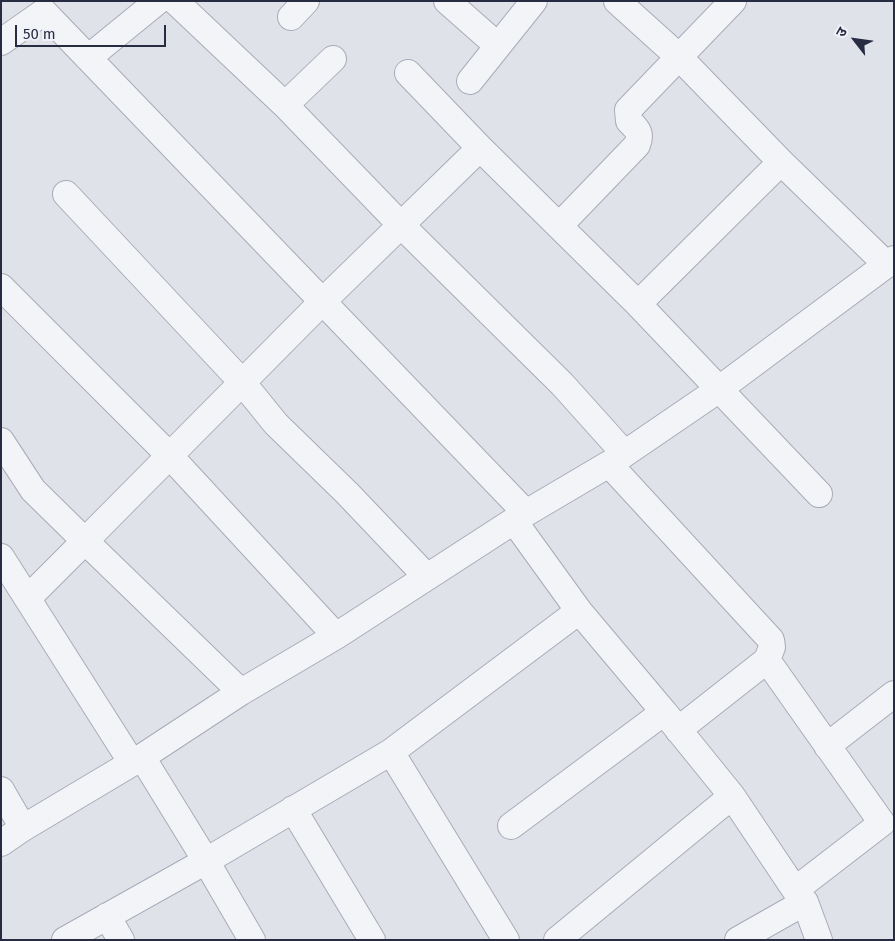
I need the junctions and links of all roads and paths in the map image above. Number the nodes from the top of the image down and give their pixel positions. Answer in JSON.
{"nodes":[{"id":1,"x":158,"y":1,"type":"edge"},
{"id":2,"x":175,"y":1,"type":"edge"},
{"id":3,"x":447,"y":1,"type":"edge"},
{"id":4,"x":534,"y":1,"type":"edge"},
{"id":5,"x":617,"y":1,"type":"edge"},
{"id":6,"x":733,"y":1,"type":"edge"},
{"id":7,"x":38,"y":7,"type":"edge"},
{"id":8,"x":1,"y":42,"type":"edge"},
{"id":9,"x":498,"y":46,"type":"junction"},
{"id":10,"x":679,"y":57,"type":"junction"},
{"id":11,"x":88,"y":58,"type":"junction"},
{"id":12,"x":333,"y":59,"type":"dead end"},
{"id":13,"x":408,"y":73,"type":"dead end"},
{"id":14,"x":470,"y":81,"type":"dead end"},
{"id":15,"x":285,"y":104,"type":"junction"},
{"id":16,"x":480,"y":148,"type":"junction"},
{"id":17,"x":781,"y":162,"type":"junction"},
{"id":18,"x":66,"y":194,"type":"dead end"},
{"id":19,"x":400,"y":225,"type":"junction"},
{"id":20,"x":559,"y":226,"type":"junction"},
{"id":21,"x":890,"y":262,"type":"edge"},
{"id":22,"x":1,"y":287,"type":"edge"},
{"id":23,"x":322,"y":302,"type":"junction"},
{"id":24,"x":638,"y":304,"type":"junction"},
{"id":25,"x":242,"y":382,"type":"junction"},
{"id":26,"x":718,"y":390,"type":"junction"},
{"id":27,"x":1,"y":441,"type":"edge"},
{"id":28,"x":168,"y":455,"type":"junction"},
{"id":29,"x":617,"y":459,"type":"junction"},
{"id":30,"x":819,"y":494,"type":"dead end"},
{"id":31,"x":520,"y":517,"type":"junction"},
{"id":32,"x":85,"y":540,"type":"junction"},
{"id":33,"x":1,"y":557,"type":"edge"},
{"id":34,"x":427,"y":577,"type":"junction"},
{"id":35,"x":28,"y":598,"type":"junction"},
{"id":36,"x":578,"y":611,"type":"junction"},
{"id":37,"x":336,"y":636,"type":"junction"},
{"id":38,"x":767,"y":660,"type":"junction"},
{"id":39,"x":241,"y":692,"type":"junction"},
{"id":40,"x":894,"y":694,"type":"edge"},
{"id":41,"x":671,"y":721,"type":"junction"},
{"id":42,"x":828,"y":746,"type":"junction"},
{"id":43,"x":391,"y":752,"type":"junction"},
{"id":44,"x":137,"y":760,"type":"junction"},
{"id":45,"x":1,"y":790,"type":"edge"},
{"id":46,"x":732,"y":796,"type":"junction"},
{"id":47,"x":293,"y":810,"type":"junction"},
{"id":48,"x":888,"y":819,"type":"edge"},
{"id":49,"x":511,"y":826,"type":"dead end"},
{"id":50,"x":23,"y":828,"type":"junction"},
{"id":51,"x":1,"y":843,"type":"edge"},
{"id":52,"x":206,"y":861,"type":"junction"},
{"id":53,"x":800,"y":896,"type":"junction"},
{"id":54,"x":107,"y":916,"type":"junction"},
{"id":55,"x":65,"y":940,"type":"edge"},
{"id":56,"x":122,"y":940,"type":"edge"},
{"id":57,"x":252,"y":940,"type":"edge"},
{"id":58,"x":372,"y":940,"type":"edge"},
{"id":59,"x":506,"y":940,"type":"edge"},
{"id":60,"x":557,"y":940,"type":"edge"},
{"id":61,"x":738,"y":940,"type":"edge"},
{"id":62,"x":819,"y":940,"type":"edge"}],
"edges":[{"from":1,"to":11,"type":"street"},
{"from":2,"to":15,"type":"street"},
{"from":3,"to":9,"type":"street"},
{"from":4,"to":9,"type":"street"},
{"from":5,"to":10,"type":"street"},
{"from":6,"to":10,"type":"street"},
{"from":7,"to":8,"type":"street"},
{"from":7,"to":11,"type":"street"},
{"from":9,"to":14,"type":"street"},
{"from":10,"to":17,"type":"street"},
{"from":10,"to":20,"type":"street"},
{"from":11,"to":23,"type":"street"},
{"from":12,"to":15,"type":"street"},
{"from":13,"to":16,"type":"street"},
{"from":15,"to":19,"type":"street"},
{"from":16,"to":19,"type":"street"},
{"from":16,"to":20,"type":"street"},
{"from":17,"to":21,"type":"street"},
{"from":17,"to":24,"type":"street"},
{"from":18,"to":25,"type":"street"},
{"from":19,"to":23,"type":"street"},
{"from":19,"to":29,"type":"street"},
{"from":20,"to":24,"type":"street"},
{"from":21,"to":26,"type":"street"},
{"from":22,"to":28,"type":"street"},
{"from":23,"to":25,"type":"street"},
{"from":23,"to":31,"type":"street"},
{"from":24,"to":26,"type":"street"},
{"from":25,"to":28,"type":"street"},
{"from":25,"to":34,"type":"street"},
{"from":26,"to":29,"type":"street"},
{"from":26,"to":30,"type":"street"},
{"from":27,"to":32,"type":"street"},
{"from":28,"to":32,"type":"street"},
{"from":28,"to":37,"type":"street"},
{"from":29,"to":31,"type":"street"},
{"from":29,"to":38,"type":"street"},
{"from":31,"to":34,"type":"street"},
{"from":31,"to":36,"type":"street"},
{"from":32,"to":35,"type":"street"},
{"from":32,"to":39,"type":"street"},
{"from":33,"to":35,"type":"street"},
{"from":34,"to":37,"type":"street"},
{"from":35,"to":44,"type":"street"},
{"from":36,"to":41,"type":"street"},
{"from":36,"to":43,"type":"street"},
{"from":37,"to":39,"type":"street"},
{"from":38,"to":41,"type":"street"},
{"from":38,"to":42,"type":"street"},
{"from":39,"to":44,"type":"street"},
{"from":40,"to":42,"type":"street"},
{"from":41,"to":46,"type":"street"},
{"from":41,"to":49,"type":"street"},
{"from":42,"to":48,"type":"street"},
{"from":43,"to":47,"type":"street"},
{"from":43,"to":59,"type":"street"},
{"from":44,"to":50,"type":"street"},
{"from":44,"to":52,"type":"street"},
{"from":45,"to":50,"type":"street"},
{"from":46,"to":53,"type":"street"},
{"from":46,"to":60,"type":"street"},
{"from":47,"to":52,"type":"street"},
{"from":47,"to":58,"type":"street"},
{"from":48,"to":53,"type":"street"},
{"from":50,"to":51,"type":"street"},
{"from":52,"to":54,"type":"street"},
{"from":52,"to":57,"type":"street"},
{"from":53,"to":61,"type":"street"},
{"from":53,"to":62,"type":"street"},
{"from":54,"to":55,"type":"street"},
{"from":54,"to":56,"type":"street"}]}
